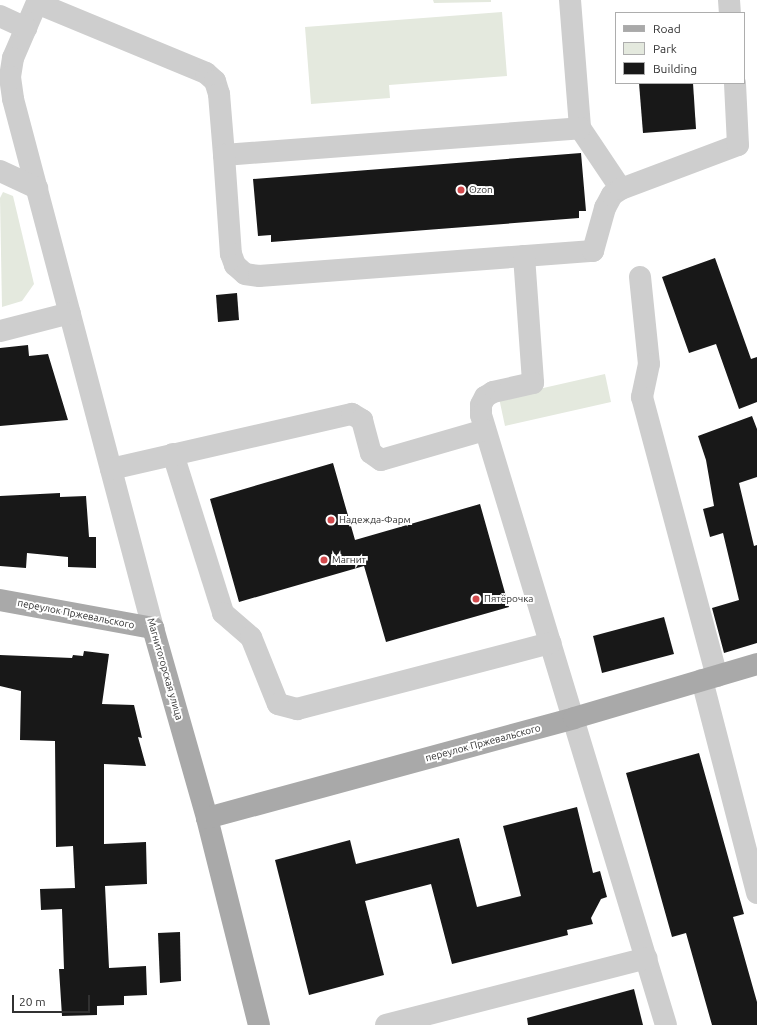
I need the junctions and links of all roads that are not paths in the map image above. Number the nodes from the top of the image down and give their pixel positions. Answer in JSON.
{"nodes":[{"id":1,"x":570,"y":0,"type":"edge"},
{"id":2,"x":729,"y":0,"type":"edge"},
{"id":3,"x":38,"y":2,"type":"edge"},
{"id":4,"x":730,"y":12,"type":"edge"},
{"id":5,"x":0,"y":16,"type":"edge"},
{"id":6,"x":26,"y":28,"type":"junction"},
{"id":7,"x":735,"y":84,"type":"edge"},
{"id":8,"x":580,"y":128,"type":"junction"},
{"id":9,"x":224,"y":155,"type":"junction"},
{"id":10,"x":0,"y":171,"type":"edge"},
{"id":11,"x":37,"y":188,"type":"junction"},
{"id":12,"x":621,"y":189,"type":"junction"},
{"id":13,"x":524,"y":256,"type":"junction"},
{"id":14,"x":640,"y":277,"type":"dead end"},
{"id":15,"x":70,"y":313,"type":"junction"},
{"id":16,"x":0,"y":331,"type":"edge"},
{"id":17,"x":485,"y":430,"type":"junction"},
{"id":18,"x":173,"y":454,"type":"junction"},
{"id":19,"x":111,"y":469,"type":"junction"},
{"id":20,"x":0,"y":600,"type":"edge"},
{"id":21,"x":153,"y":628,"type":"junction"},
{"id":22,"x":551,"y":643,"type":"junction"},
{"id":23,"x":757,"y":664,"type":"edge"},
{"id":24,"x":709,"y":678,"type":"junction"},
{"id":25,"x":574,"y":718,"type":"junction"},
{"id":26,"x":207,"y":818,"type":"junction"},
{"id":27,"x":757,"y":893,"type":"edge"},
{"id":28,"x":647,"y":958,"type":"junction"},
{"id":29,"x":259,"y":1025,"type":"edge"},
{"id":30,"x":386,"y":1025,"type":"edge"},
{"id":31,"x":666,"y":1025,"type":"edge"}],
"edges":[{"from":1,"to":8,"type":"street"},
{"from":2,"to":4,"type":"street"},
{"from":3,"to":6,"type":"street","name":"Магнитогорская улица"},
{"from":3,"to":9,"type":"street"},
{"from":5,"to":6,"type":"street"},
{"from":6,"to":11,"type":"street","name":"Магнитогорская улица"},
{"from":7,"to":12,"type":"street"},
{"from":8,"to":9,"type":"street"},
{"from":8,"to":12,"type":"street"},
{"from":9,"to":13,"type":"street"},
{"from":10,"to":11,"type":"street"},
{"from":11,"to":15,"type":"street","name":"Магнитогорская улица"},
{"from":12,"to":13,"type":"street"},
{"from":13,"to":17,"type":"street"},
{"from":14,"to":24,"type":"street"},
{"from":15,"to":16,"type":"street"},
{"from":15,"to":19,"type":"street","name":"Магнитогорская улица"},
{"from":17,"to":18,"type":"street"},
{"from":17,"to":22,"type":"street"},
{"from":18,"to":19,"type":"street"},
{"from":18,"to":22,"type":"street"},
{"from":19,"to":21,"type":"street","name":"Магнитогорская улица"},
{"from":20,"to":21,"type":"main road","name":"переулок Пржевальского"},
{"from":21,"to":26,"type":"main road","name":"Магнитогорская улица"},
{"from":22,"to":25,"type":"street"},
{"from":23,"to":24,"type":"main road","name":"переулок Пржевальского"},
{"from":24,"to":25,"type":"main road","name":"переулок Пржевальского"},
{"from":24,"to":27,"type":"street"},
{"from":25,"to":26,"type":"main road","name":"переулок Пржевальского"},
{"from":25,"to":28,"type":"street"},
{"from":26,"to":29,"type":"main road","name":"Магнитогорская улица"},
{"from":28,"to":30,"type":"street"},
{"from":28,"to":31,"type":"street"}]}
